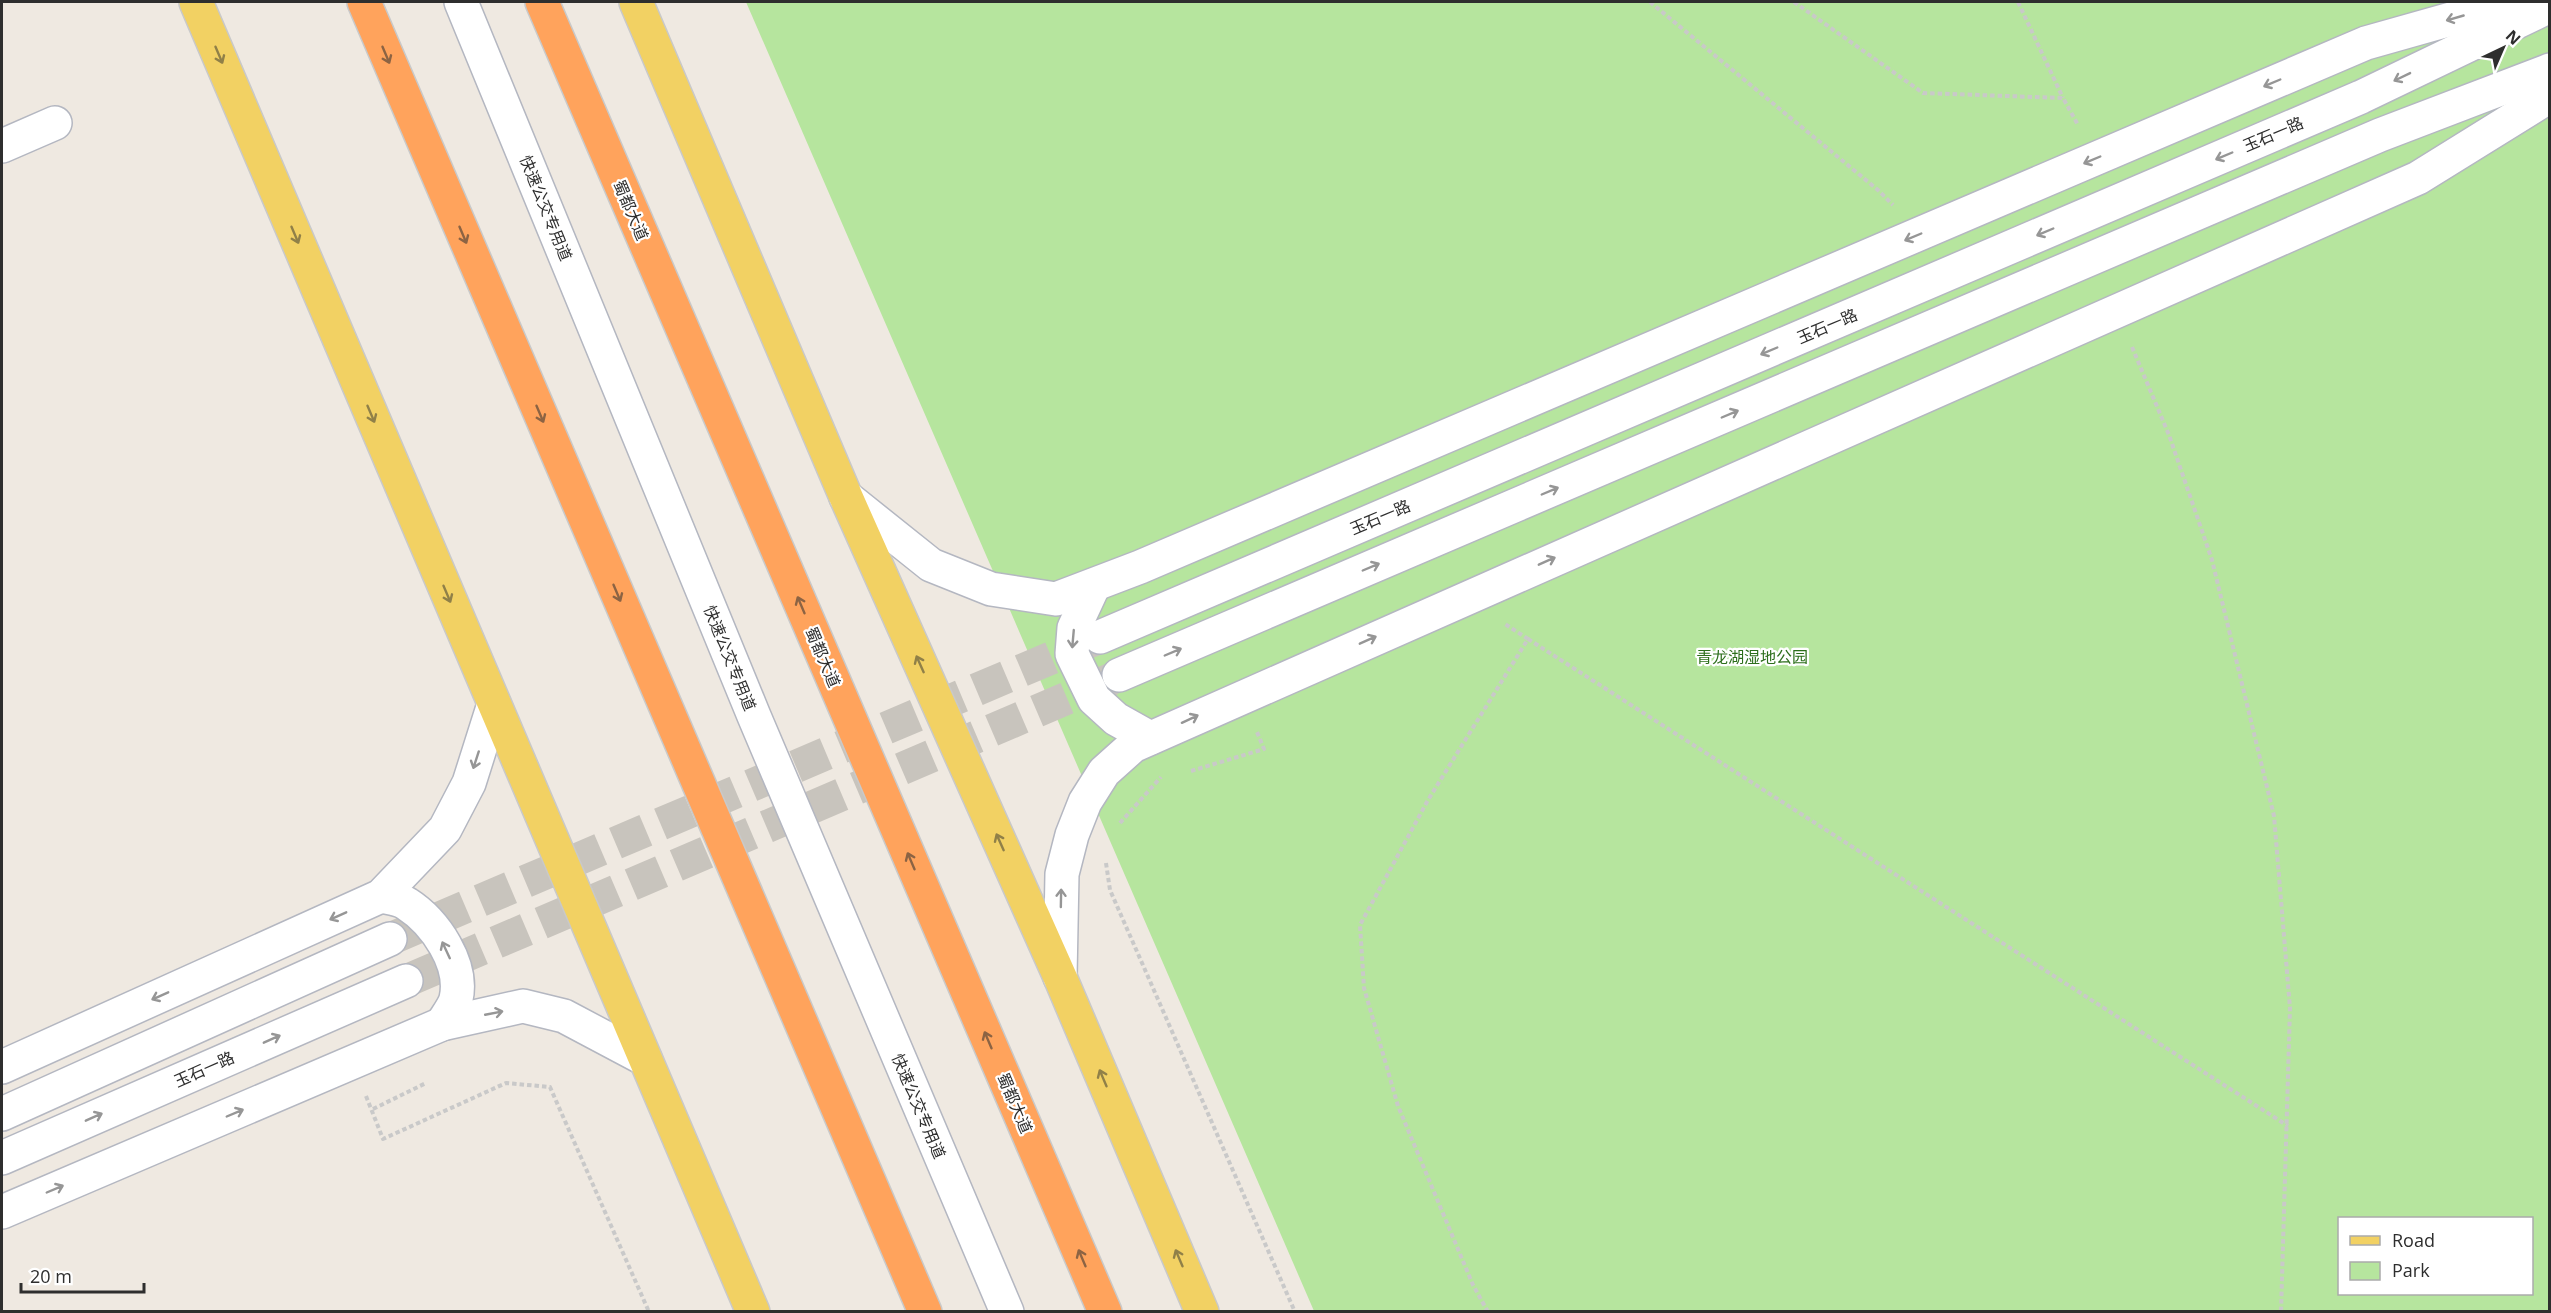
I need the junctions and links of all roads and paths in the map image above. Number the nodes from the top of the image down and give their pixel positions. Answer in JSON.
{"nodes":[{"id":1,"x":196,"y":2,"type":"edge"},
{"id":2,"x":364,"y":2,"type":"edge"},
{"id":3,"x":461,"y":2,"type":"edge"},
{"id":4,"x":542,"y":2,"type":"edge"},
{"id":5,"x":636,"y":2,"type":"edge"},
{"id":6,"x":1650,"y":2,"type":"edge"},
{"id":7,"x":1794,"y":2,"type":"edge"},
{"id":8,"x":2018,"y":2,"type":"edge"},
{"id":9,"x":2511,"y":2,"type":"edge"},
{"id":10,"x":2550,"y":6,"type":"edge"},
{"id":11,"x":2550,"y":70,"type":"edge"},
{"id":12,"x":2550,"y":96,"type":"edge"},
{"id":13,"x":2063,"y":98,"type":"junction"},
{"id":14,"x":55,"y":123,"type":"dead end"},
{"id":15,"x":2,"y":146,"type":"edge"},
{"id":16,"x":2096,"y":159,"type":"junction"},
{"id":17,"x":1919,"y":234,"type":"junction"},
{"id":18,"x":2116,"y":310,"type":"junction"},
{"id":19,"x":846,"y":496,"type":"junction"},
{"id":20,"x":1094,"y":585,"type":"junction"},
{"id":21,"x":1463,"y":599,"type":"junction"},
{"id":22,"x":1100,"y":637,"type":"tunnel mouth"},
{"id":23,"x":1528,"y":639,"type":"junction"},
{"id":24,"x":1119,"y":675,"type":"tunnel mouth"},
{"id":25,"x":494,"y":704,"type":"junction"},
{"id":26,"x":1246,"y":735,"type":"dead end"},
{"id":27,"x":1150,"y":738,"type":"junction"},
{"id":28,"x":1191,"y":771,"type":"dead end"},
{"id":29,"x":1163,"y":774,"type":"dead end"},
{"id":30,"x":1118,"y":826,"type":"dead end"},
{"id":31,"x":1104,"y":854,"type":"dead end"},
{"id":32,"x":381,"y":896,"type":"junction"},
{"id":33,"x":390,"y":939,"type":"tunnel mouth"},
{"id":34,"x":1060,"y":977,"type":"junction"},
{"id":35,"x":406,"y":981,"type":"tunnel mouth"},
{"id":36,"x":442,"y":1024,"type":"junction"},
{"id":37,"x":645,"y":1059,"type":"junction"},
{"id":38,"x":2,"y":1068,"type":"edge"},
{"id":39,"x":426,"y":1083,"type":"dead end"},
{"id":40,"x":2,"y":1114,"type":"edge"},
{"id":41,"x":2288,"y":1127,"type":"junction"},
{"id":42,"x":2,"y":1158,"type":"edge"},
{"id":43,"x":2,"y":1212,"type":"edge"},
{"id":44,"x":649,"y":1311,"type":"edge"},
{"id":45,"x":753,"y":1311,"type":"edge"},
{"id":46,"x":925,"y":1311,"type":"edge"},
{"id":47,"x":1007,"y":1311,"type":"edge"},
{"id":48,"x":1105,"y":1311,"type":"edge"},
{"id":49,"x":1202,"y":1311,"type":"edge"},
{"id":50,"x":1295,"y":1311,"type":"edge"},
{"id":51,"x":1488,"y":1311,"type":"edge"},
{"id":52,"x":2281,"y":1311,"type":"edge"}],
"edges":[{"from":1,"to":25,"type":"main road","one_way":true},
{"from":2,"to":46,"type":"highway","one_way":true},
{"from":3,"to":47,"type":"street","name":"快速公交专用道"},
{"from":48,"to":4,"type":"highway","name":"蜀都大道","one_way":true},
{"from":5,"to":19,"type":"main road"},
{"from":6,"to":17,"type":"path"},
{"from":7,"to":13,"type":"path"},
{"from":8,"to":13,"type":"path"},
{"from":9,"to":16,"type":"street","one_way":true},
{"from":10,"to":22,"type":"street","name":"玉石一路","one_way":true},
{"from":24,"to":11,"type":"street","one_way":true},
{"from":12,"to":18,"type":"street"},
{"from":13,"to":16,"type":"path"},
{"from":14,"to":15,"type":"street"},
{"from":16,"to":17,"type":"street","one_way":true},
{"from":17,"to":20,"type":"street","one_way":true},
{"from":21,"to":18,"type":"street","one_way":true},
{"from":18,"to":41,"type":"path"},
{"from":19,"to":20,"type":"street"},
{"from":34,"to":19,"type":"main road","one_way":true},
{"from":20,"to":27,"type":"street","one_way":true},
{"from":21,"to":23,"type":"path"},
{"from":27,"to":21,"type":"street","one_way":true},
{"from":23,"to":41,"type":"path"},
{"from":23,"to":51,"type":"path"},
{"from":25,"to":32,"type":"street","one_way":true},
{"from":25,"to":37,"type":"main road"},
{"from":26,"to":28,"type":"path"},
{"from":34,"to":27,"type":"street","one_way":true},
{"from":29,"to":30,"type":"path"},
{"from":31,"to":50,"type":"path"},
{"from":36,"to":32,"type":"street","one_way":true},
{"from":32,"to":38,"type":"street","one_way":true},
{"from":33,"to":40,"type":"street"},
{"from":49,"to":34,"type":"main road","one_way":true},
{"from":42,"to":35,"type":"street","name":"玉石一路","one_way":true},
{"from":36,"to":37,"type":"street","one_way":true},
{"from":43,"to":36,"type":"street","one_way":true},
{"from":37,"to":45,"type":"main road"},
{"from":39,"to":44,"type":"path"},
{"from":41,"to":52,"type":"path"}]}
